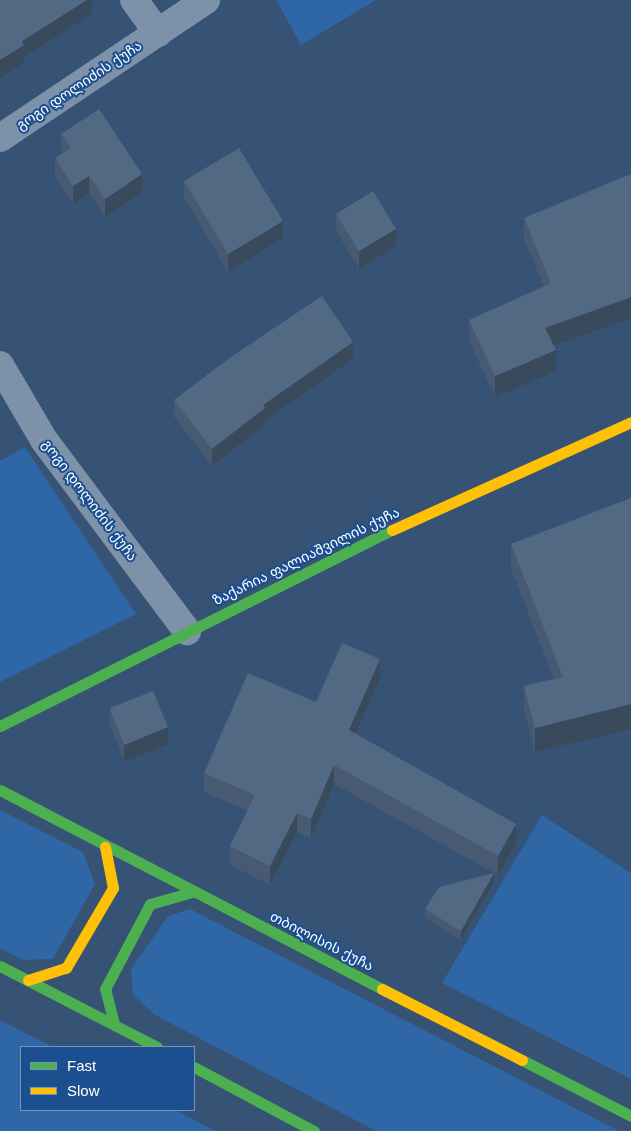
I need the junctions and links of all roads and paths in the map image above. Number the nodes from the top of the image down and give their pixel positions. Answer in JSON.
{"nodes":[{"id":1,"x":134,"y":0,"type":"edge"},
{"id":2,"x":206,"y":0,"type":"edge"},
{"id":3,"x":158,"y":33,"type":"junction"},
{"id":4,"x":0,"y":138,"type":"edge"},
{"id":5,"x":0,"y":365,"type":"edge"},
{"id":6,"x":631,"y":422,"type":"edge"},
{"id":7,"x":187,"y":631,"type":"junction"},
{"id":8,"x":0,"y":726,"type":"edge"},
{"id":9,"x":0,"y":790,"type":"edge"},
{"id":10,"x":105,"y":847,"type":"junction"},
{"id":11,"x":192,"y":892,"type":"junction"},
{"id":12,"x":0,"y":966,"type":"edge"},
{"id":13,"x":28,"y":980,"type":"junction"},
{"id":14,"x":114,"y":1024,"type":"junction"},
{"id":15,"x":155,"y":1046,"type":"edge"},
{"id":16,"x":195,"y":1068,"type":"edge"},
{"id":17,"x":631,"y":1116,"type":"edge"},
{"id":18,"x":314,"y":1131,"type":"edge"}],
"edges":[{"from":1,"to":3,"type":"street","name":"გოგი დოლიძის ქუჩა"},
{"from":2,"to":3,"type":"street","name":"გოგი დოლიძის ქუჩა"},
{"from":3,"to":4,"type":"street","name":"გოგი დოლიძის ქუჩა"},
{"from":5,"to":7,"type":"street","name":"გოგი დოლიძის ქუჩა"},
{"from":6,"to":7,"type":"main road","name":"ზაქარია ფალიაშვილის ქუჩა"},
{"from":7,"to":8,"type":"main road","name":"ზაქარია ფალიაშვილის ქუჩა"},
{"from":9,"to":10,"type":"main road","name":"თბილისის ქუჩა"},
{"from":10,"to":11,"type":"main road","name":"თბილისის ქუჩა"},
{"from":10,"to":13,"type":"main road"},
{"from":11,"to":14,"type":"main road"},
{"from":11,"to":17,"type":"main road","name":"თბილისის ქუჩა"},
{"from":12,"to":13,"type":"main road"},
{"from":13,"to":14,"type":"main road"},
{"from":14,"to":15,"type":"main road"},
{"from":16,"to":18,"type":"main road"}]}
